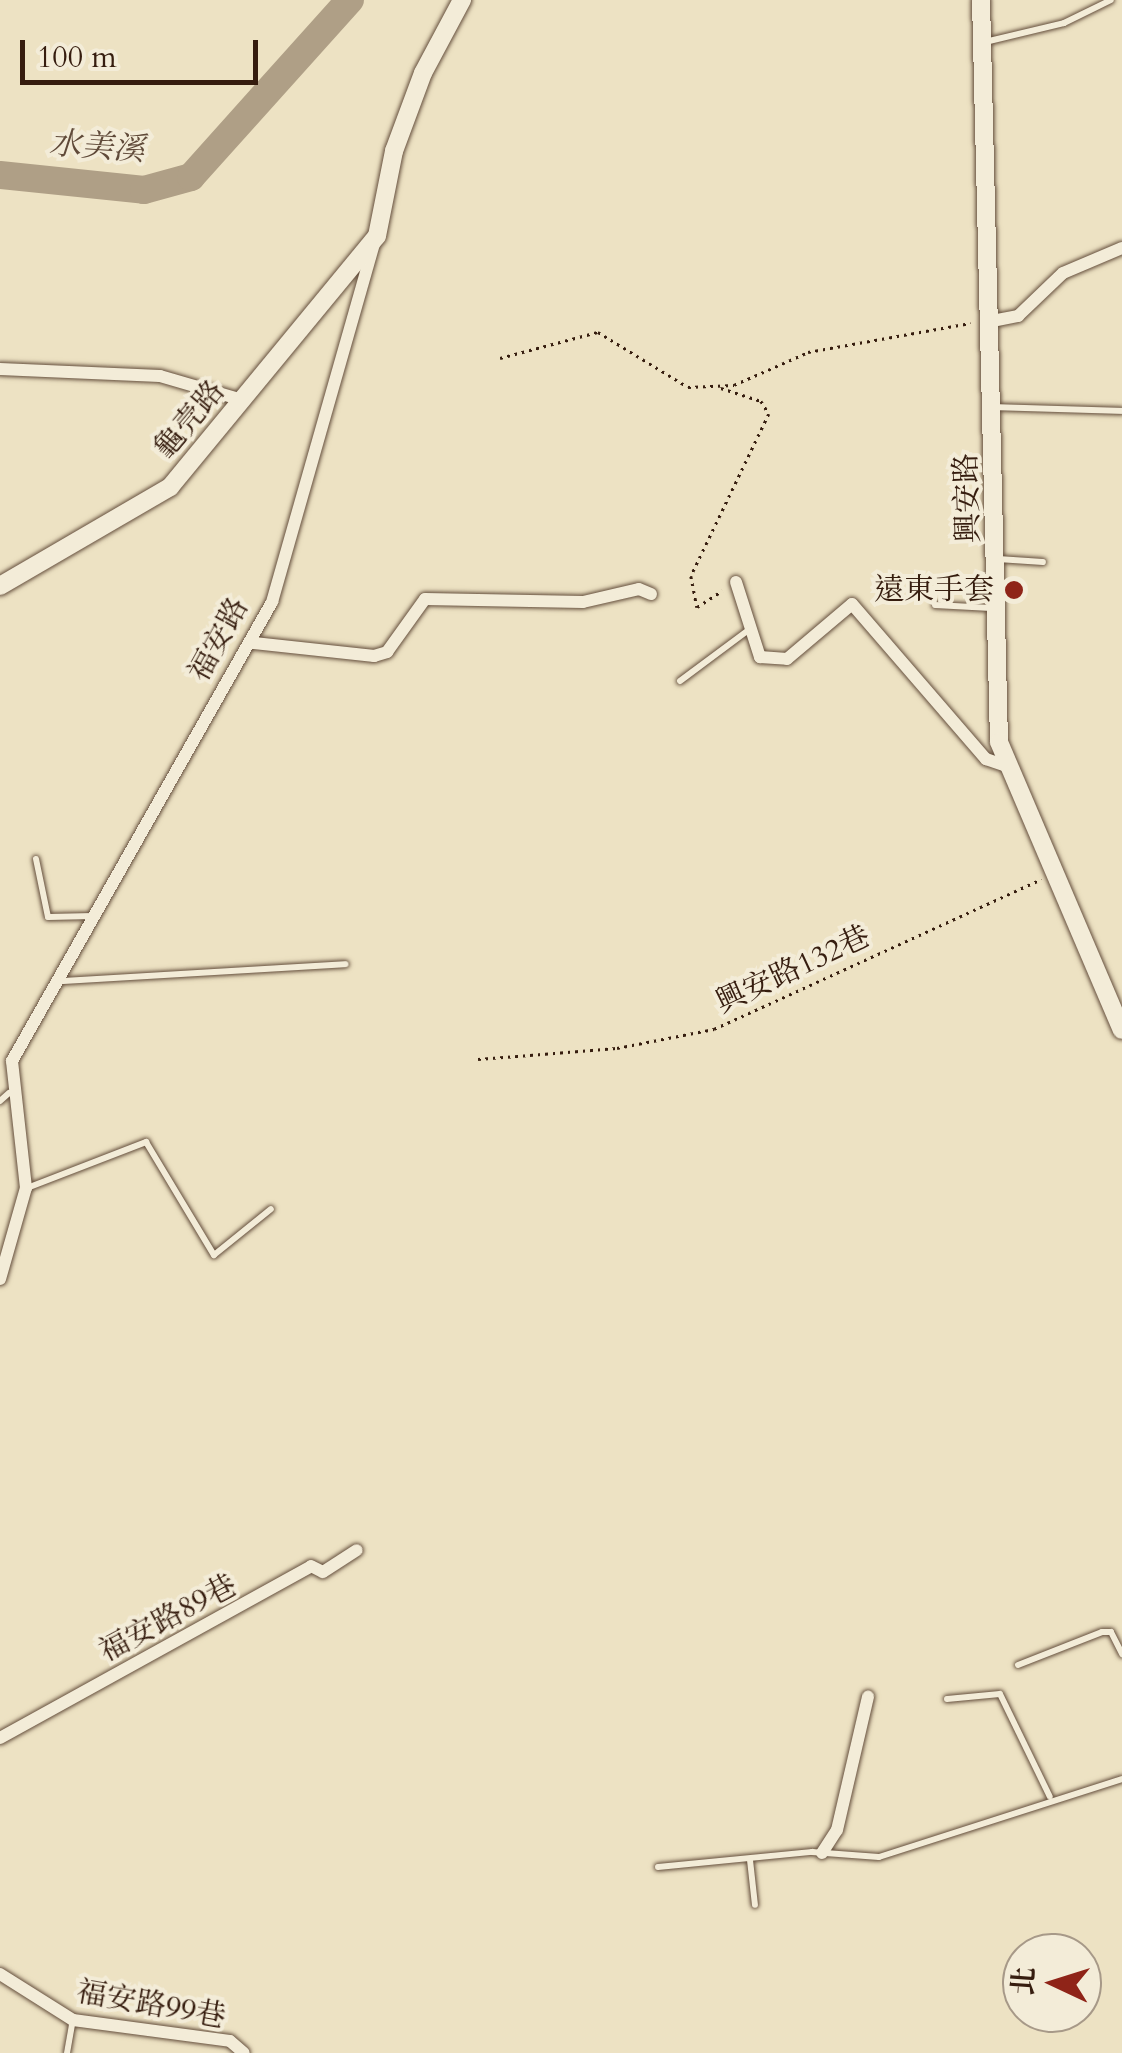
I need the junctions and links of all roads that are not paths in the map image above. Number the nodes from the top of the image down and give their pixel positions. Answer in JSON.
{"nodes":[{"id":1,"x":462,"y":0,"type":"edge"},
{"id":2,"x":981,"y":0,"type":"edge"},
{"id":3,"x":1111,"y":0,"type":"edge"},
{"id":4,"x":980,"y":43,"type":"junction"},
{"id":5,"x":377,"y":236,"type":"junction"},
{"id":6,"x":1122,"y":248,"type":"edge"},
{"id":7,"x":987,"y":322,"type":"junction"},
{"id":8,"x":0,"y":369,"type":"edge"},
{"id":9,"x":242,"y":400,"type":"junction"},
{"id":10,"x":992,"y":407,"type":"junction"},
{"id":11,"x":1122,"y":411,"type":"edge"},
{"id":12,"x":997,"y":559,"type":"junction"},
{"id":13,"x":1043,"y":562,"type":"dead end"},
{"id":14,"x":736,"y":582,"type":"road end"},
{"id":15,"x":0,"y":586,"type":"edge"},
{"id":16,"x":652,"y":594,"type":"dead end"},
{"id":17,"x":936,"y":605,"type":"dead end"},
{"id":18,"x":998,"y":608,"type":"junction"},
{"id":19,"x":747,"y":631,"type":"junction"},
{"id":20,"x":254,"y":644,"type":"junction"},
{"id":21,"x":680,"y":680,"type":"dead end"},
{"id":22,"x":1006,"y":766,"type":"junction"},
{"id":23,"x":36,"y":859,"type":"dead end"},
{"id":24,"x":94,"y":916,"type":"junction"},
{"id":25,"x":345,"y":964,"type":"dead end"},
{"id":26,"x":62,"y":981,"type":"junction"},
{"id":27,"x":1122,"y":1030,"type":"edge"},
{"id":28,"x":5,"y":1097,"type":"edge"},
{"id":29,"x":26,"y":1188,"type":"junction"},
{"id":30,"x":270,"y":1209,"type":"dead end"},
{"id":31,"x":0,"y":1279,"type":"edge"},
{"id":32,"x":357,"y":1550,"type":"dead end"},
{"id":33,"x":1122,"y":1654,"type":"edge"},
{"id":34,"x":1018,"y":1665,"type":"dead end"},
{"id":35,"x":868,"y":1697,"type":"dead end"},
{"id":36,"x":947,"y":1699,"type":"dead end"},
{"id":37,"x":0,"y":1738,"type":"edge"},
{"id":38,"x":1122,"y":1779,"type":"edge"},
{"id":39,"x":1050,"y":1797,"type":"junction"},
{"id":40,"x":822,"y":1853,"type":"junction"},
{"id":41,"x":750,"y":1860,"type":"junction"},
{"id":42,"x":658,"y":1866,"type":"dead end"},
{"id":43,"x":756,"y":1905,"type":"dead end"},
{"id":44,"x":0,"y":1974,"type":"edge"},
{"id":45,"x":72,"y":2020,"type":"junction"},
{"id":46,"x":68,"y":2053,"type":"edge"},
{"id":47,"x":244,"y":2053,"type":"edge"}],
"edges":[{"from":1,"to":5,"type":"street","name":"福安路"},
{"from":2,"to":4,"type":"street","name":"興安路"},
{"from":3,"to":4,"type":"lane"},
{"from":4,"to":7,"type":"street","name":"興安路"},
{"from":5,"to":9,"type":"street","name":"龜壳路"},
{"from":5,"to":20,"type":"street","name":"福安路"},
{"from":6,"to":7,"type":"street"},
{"from":7,"to":10,"type":"street","name":"興安路"},
{"from":8,"to":9,"type":"street"},
{"from":9,"to":15,"type":"street","name":"龜壳路"},
{"from":10,"to":11,"type":"lane"},
{"from":10,"to":12,"type":"street","name":"興安路"},
{"from":12,"to":13,"type":"lane"},
{"from":12,"to":18,"type":"street","name":"興安路"},
{"from":14,"to":19,"type":"street"},
{"from":16,"to":20,"type":"street"},
{"from":17,"to":18,"type":"lane"},
{"from":18,"to":22,"type":"street","name":"興安路"},
{"from":19,"to":21,"type":"lane"},
{"from":19,"to":22,"type":"street"},
{"from":20,"to":24,"type":"street","name":"福安路"},
{"from":22,"to":27,"type":"street","name":"興安路"},
{"from":23,"to":24,"type":"lane"},
{"from":24,"to":26,"type":"street","name":"福安路"},
{"from":25,"to":26,"type":"lane"},
{"from":26,"to":28,"type":"street","name":"福安路"},
{"from":28,"to":29,"type":"street","name":"福安路"},
{"from":29,"to":30,"type":"lane"},
{"from":29,"to":31,"type":"street","name":"福安路"},
{"from":32,"to":37,"type":"street","name":"福安路89巷"},
{"from":33,"to":34,"type":"lane"},
{"from":35,"to":40,"type":"street"},
{"from":36,"to":39,"type":"lane"},
{"from":38,"to":39,"type":"lane"},
{"from":39,"to":40,"type":"lane"},
{"from":40,"to":41,"type":"lane"},
{"from":41,"to":42,"type":"lane"},
{"from":41,"to":43,"type":"lane"},
{"from":44,"to":45,"type":"street","name":"福安路99巷"},
{"from":45,"to":46,"type":"lane"},
{"from":45,"to":47,"type":"street","name":"福安路99巷"}]}
